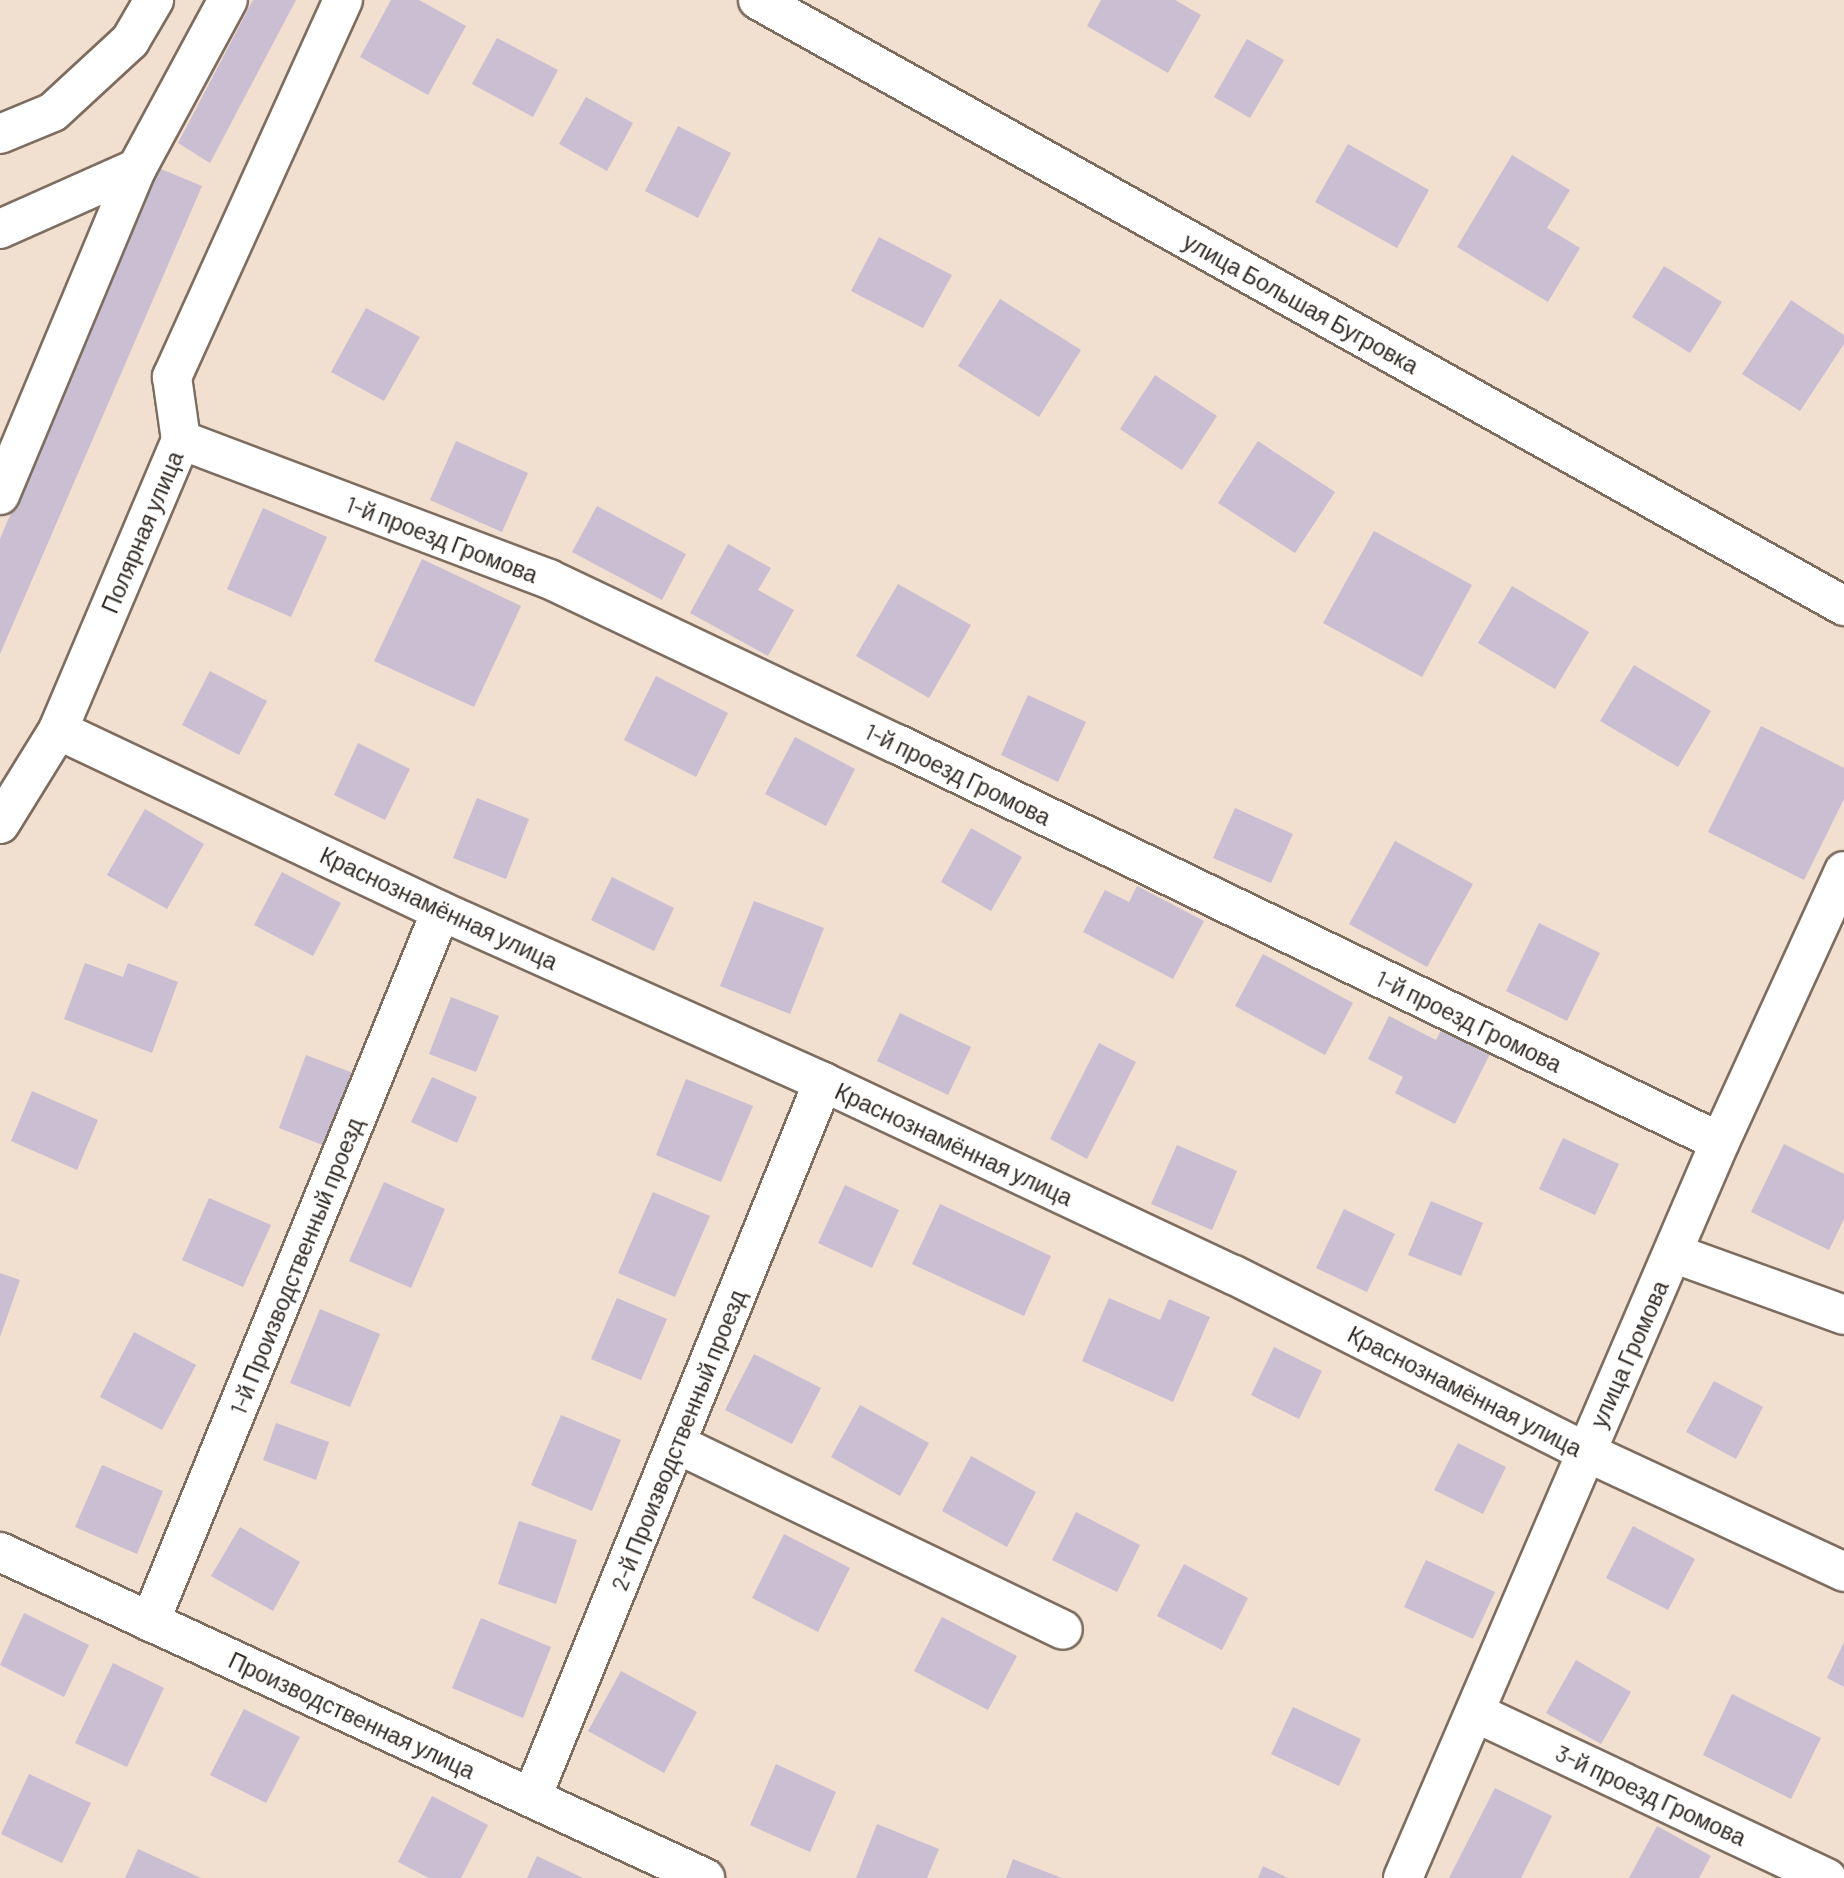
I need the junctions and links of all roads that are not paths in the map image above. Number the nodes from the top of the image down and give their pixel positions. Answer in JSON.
{"nodes":[{"id":1,"x":154,"y":0,"type":"edge"},
{"id":2,"x":228,"y":0,"type":"edge"},
{"id":3,"x":343,"y":0,"type":"edge"},
{"id":4,"x":758,"y":0,"type":"edge"},
{"id":5,"x":0,"y":134,"type":"edge"},
{"id":6,"x":137,"y":168,"type":"junction"},
{"id":7,"x":0,"y":229,"type":"edge"},
{"id":8,"x":181,"y":440,"type":"junction"},
{"id":9,"x":0,"y":495,"type":"edge"},
{"id":10,"x":1844,"y":606,"type":"edge"},
{"id":11,"x":58,"y":730,"type":"junction"},
{"id":12,"x":0,"y":824,"type":"edge"},
{"id":13,"x":1844,"y":871,"type":"edge"},
{"id":14,"x":441,"y":911,"type":"junction"},
{"id":15,"x":823,"y":1082,"type":"junction"},
{"id":16,"x":1720,"y":1142,"type":"junction"},
{"id":17,"x":1673,"y":1253,"type":"junction"},
{"id":18,"x":1844,"y":1315,"type":"edge"},
{"id":19,"x":677,"y":1444,"type":"junction"},
{"id":20,"x":1586,"y":1452,"type":"junction"},
{"id":21,"x":0,"y":1552,"type":"edge"},
{"id":22,"x":1844,"y":1572,"type":"edge"},
{"id":23,"x":150,"y":1622,"type":"junction"},
{"id":24,"x":1063,"y":1630,"type":"dead end"},
{"id":25,"x":1476,"y":1713,"type":"junction"},
{"id":26,"x":532,"y":1797,"type":"junction"},
{"id":27,"x":705,"y":1878,"type":"edge"},
{"id":28,"x":1403,"y":1878,"type":"edge"},
{"id":29,"x":1827,"y":1878,"type":"edge"}],
"edges":[{"from":1,"to":5,"type":"street"},
{"from":2,"to":6,"type":"street"},
{"from":3,"to":8,"type":"street","name":"Полярная улица"},
{"from":4,"to":10,"type":"street","name":"улица Большая Бугровка"},
{"from":6,"to":7,"type":"street"},
{"from":6,"to":9,"type":"street"},
{"from":8,"to":11,"type":"street","name":"Полярная улица"},
{"from":8,"to":16,"type":"street","name":"1-й проезд Громова"},
{"from":11,"to":12,"type":"street","name":"Полярная улица"},
{"from":11,"to":14,"type":"street","name":"Краснознамённая улица"},
{"from":13,"to":16,"type":"street","name":"улица Громова"},
{"from":14,"to":15,"type":"street","name":"Краснознамённая улица"},
{"from":14,"to":23,"type":"street","name":"1-й Производственный проезд"},
{"from":15,"to":19,"type":"street","name":"2-й Производственный проезд"},
{"from":15,"to":20,"type":"street","name":"Краснознамённая улица"},
{"from":16,"to":17,"type":"street","name":"улица Громова"},
{"from":17,"to":18,"type":"street"},
{"from":17,"to":20,"type":"street","name":"улица Громова"},
{"from":19,"to":24,"type":"street"},
{"from":19,"to":26,"type":"street","name":"2-й Производственный проезд"},
{"from":20,"to":22,"type":"street","name":"Краснознамённая улица"},
{"from":20,"to":25,"type":"street","name":"улица Громова"},
{"from":21,"to":23,"type":"street","name":"Производственная улица"},
{"from":23,"to":26,"type":"street","name":"Производственная улица"},
{"from":25,"to":28,"type":"street","name":"улица Громова"},
{"from":25,"to":29,"type":"street","name":"3-й проезд Громова"},
{"from":26,"to":27,"type":"street","name":"Производственная улица"}]}
